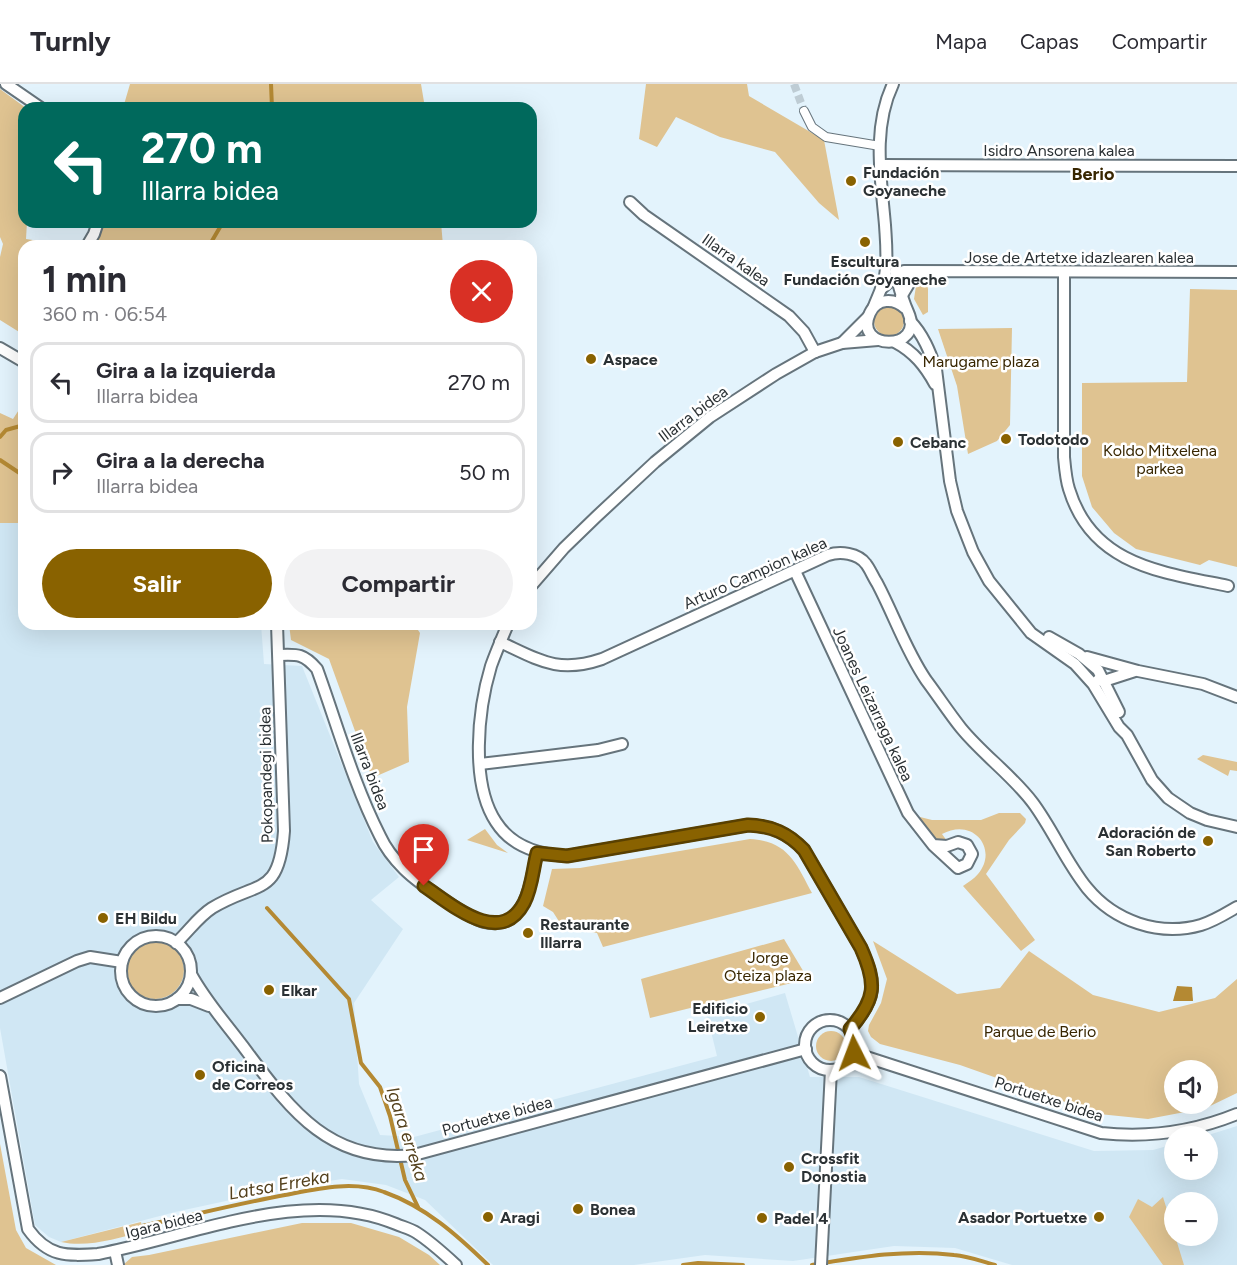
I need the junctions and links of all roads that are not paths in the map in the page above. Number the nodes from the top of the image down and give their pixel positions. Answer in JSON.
{"nodes":[{"id":1,"x":6,"y":84,"type":"edge"},
{"id":2,"x":893,"y":84,"type":"edge"},
{"id":3,"x":32,"y":102,"type":"edge"},
{"id":4,"x":804,"y":111,"type":"tunnel mouth"},
{"id":5,"x":880,"y":146,"type":"junction"},
{"id":6,"x":880,"y":165,"type":"junction"},
{"id":7,"x":1237,"y":166,"type":"edge"},
{"id":8,"x":630,"y":202,"type":"dead end"},
{"id":9,"x":887,"y":252,"type":"junction"},
{"id":10,"x":1064,"y":272,"type":"junction"},
{"id":11,"x":1237,"y":272,"type":"edge"},
{"id":12,"x":922,"y":273,"type":"junction"},
{"id":13,"x":896,"y":276,"type":"junction"},
{"id":14,"x":881,"y":289,"type":"junction"},
{"id":15,"x":903,"y":303,"type":"junction"},
{"id":16,"x":874,"y":306,"type":"junction"},
{"id":17,"x":868,"y":316,"type":"junction"},
{"id":18,"x":910,"y":321,"type":"junction"},
{"id":19,"x":878,"y":340,"type":"junction"},
{"id":20,"x":895,"y":342,"type":"junction"},
{"id":21,"x":842,"y":343,"type":"junction"},
{"id":22,"x":0,"y":348,"type":"edge"},
{"id":23,"x":815,"y":352,"type":"junction"},
{"id":24,"x":18,"y":358,"type":"edge"},
{"id":25,"x":938,"y":389,"type":"junction"},
{"id":26,"x":795,"y":571,"type":"junction"},
{"id":27,"x":537,"y":579,"type":"edge"},
{"id":28,"x":1228,"y":586,"type":"dead end"},
{"id":29,"x":1018,"y":617,"type":"junction"},
{"id":30,"x":277,"y":630,"type":"edge"},
{"id":31,"x":504,"y":630,"type":"edge"},
{"id":32,"x":500,"y":642,"type":"junction"},
{"id":33,"x":279,"y":655,"type":"junction"},
{"id":34,"x":1083,"y":656,"type":"junction"},
{"id":35,"x":1138,"y":671,"type":"junction"},
{"id":36,"x":1087,"y":677,"type":"junction"},
{"id":37,"x":1104,"y":681,"type":"junction"},
{"id":38,"x":1237,"y":697,"type":"edge"},
{"id":39,"x":1127,"y":735,"type":"junction"},
{"id":40,"x":622,"y":744,"type":"dead end"},
{"id":41,"x":480,"y":764,"type":"junction"},
{"id":42,"x":1237,"y":827,"type":"edge"},
{"id":43,"x":933,"y":845,"type":"dead end"},
{"id":44,"x":537,"y":853,"type":"junction"},
{"id":45,"x":1237,"y":907,"type":"edge"},
{"id":46,"x":176,"y":943,"type":"junction"},
{"id":47,"x":122,"y":962,"type":"junction"},
{"id":48,"x":191,"y":974,"type":"junction"},
{"id":49,"x":0,"y":998,"type":"edge"},
{"id":50,"x":177,"y":999,"type":"junction"},
{"id":51,"x":214,"y":1010,"type":"junction"},
{"id":52,"x":850,"y":1029,"type":"junction"},
{"id":53,"x":806,"y":1049,"type":"junction"},
{"id":54,"x":854,"y":1053,"type":"junction"},
{"id":55,"x":831,"y":1070,"type":"junction"},
{"id":56,"x":0,"y":1076,"type":"edge"},
{"id":57,"x":1237,"y":1114,"type":"edge"},
{"id":58,"x":115,"y":1251,"type":"junction"},
{"id":59,"x":118,"y":1265,"type":"edge"},
{"id":60,"x":456,"y":1265,"type":"edge"},
{"id":61,"x":821,"y":1265,"type":"edge"}],
"edges":[{"from":1,"to":3,"type":"street"},
{"from":2,"to":5,"type":"street"},
{"from":4,"to":5,"type":"street"},
{"from":5,"to":6,"type":"street"},
{"from":6,"to":7,"type":"street","name":"Isidro Ansorena kalea"},
{"from":6,"to":9,"type":"street"},
{"from":8,"to":23,"type":"street","name":"Illarra kalea"},
{"from":9,"to":13,"type":"street"},
{"from":9,"to":14,"type":"street"},
{"from":10,"to":11,"type":"street","name":"Jose de Artetxe idazlearen kalea"},
{"from":10,"to":12,"type":"street","name":"Jose de Artetxe idazlearen kalea"},
{"from":10,"to":28,"type":"street"},
{"from":12,"to":13,"type":"street","name":"Jose de Artetxe idazlearen kalea"},
{"from":12,"to":15,"type":"street"},
{"from":13,"to":14,"type":"street"},
{"from":13,"to":15,"type":"street"},
{"from":14,"to":16,"type":"street"},
{"from":15,"to":16,"type":"street"},
{"from":15,"to":18,"type":"street"},
{"from":16,"to":17,"type":"street"},
{"from":17,"to":19,"type":"street"},
{"from":17,"to":21,"type":"street","name":"Illarra bidea"},
{"from":18,"to":20,"type":"street"},
{"from":18,"to":25,"type":"street"},
{"from":19,"to":20,"type":"street"},
{"from":19,"to":21,"type":"street","name":"Illarra bidea"},
{"from":20,"to":25,"type":"street"},
{"from":21,"to":23,"type":"street","name":"Illarra bidea"},
{"from":22,"to":24,"type":"street"},
{"from":23,"to":27,"type":"street","name":"Illarra bidea"},
{"from":25,"to":29,"type":"street"},
{"from":26,"to":32,"type":"street","name":"Arturo Campion kalea"},
{"from":26,"to":43,"type":"street","name":"Joanes Leizarraga kalea"},
{"from":26,"to":45,"type":"street","name":"Arturo Campion kalea"},
{"from":29,"to":34,"type":"street"},
{"from":29,"to":36,"type":"street"},
{"from":30,"to":33,"type":"street","name":"Pokopandegi bidea"},
{"from":31,"to":32,"type":"street"},
{"from":32,"to":41,"type":"street"},
{"from":33,"to":44,"type":"street","name":"Illarra bidea"},
{"from":33,"to":46,"type":"street","name":"Pokopandegi bidea"},
{"from":34,"to":35,"type":"street"},
{"from":34,"to":37,"type":"street"},
{"from":35,"to":37,"type":"street"},
{"from":35,"to":38,"type":"street"},
{"from":36,"to":37,"type":"street"},
{"from":36,"to":39,"type":"street"},
{"from":37,"to":39,"type":"street"},
{"from":39,"to":42,"type":"street"},
{"from":40,"to":41,"type":"street"},
{"from":41,"to":44,"type":"street"},
{"from":44,"to":52,"type":"street"},
{"from":46,"to":47,"type":"street"},
{"from":46,"to":48,"type":"street"},
{"from":47,"to":49,"type":"street"},
{"from":47,"to":50,"type":"street"},
{"from":48,"to":50,"type":"street"},
{"from":48,"to":51,"type":"street","name":"Portuetxe bidea"},
{"from":50,"to":51,"type":"street","name":"Portuetxe bidea"},
{"from":51,"to":53,"type":"street","name":"Portuetxe bidea"},
{"from":52,"to":53,"type":"street"},
{"from":52,"to":54,"type":"street"},
{"from":53,"to":55,"type":"street"},
{"from":54,"to":55,"type":"street"},
{"from":54,"to":57,"type":"street","name":"Portuetxe bidea"},
{"from":55,"to":61,"type":"street"},
{"from":56,"to":58,"type":"street","name":"Igara bidea"},
{"from":58,"to":59,"type":"street","name":"Igara bidea"},
{"from":58,"to":60,"type":"street","name":"Igara bidea"}]}
